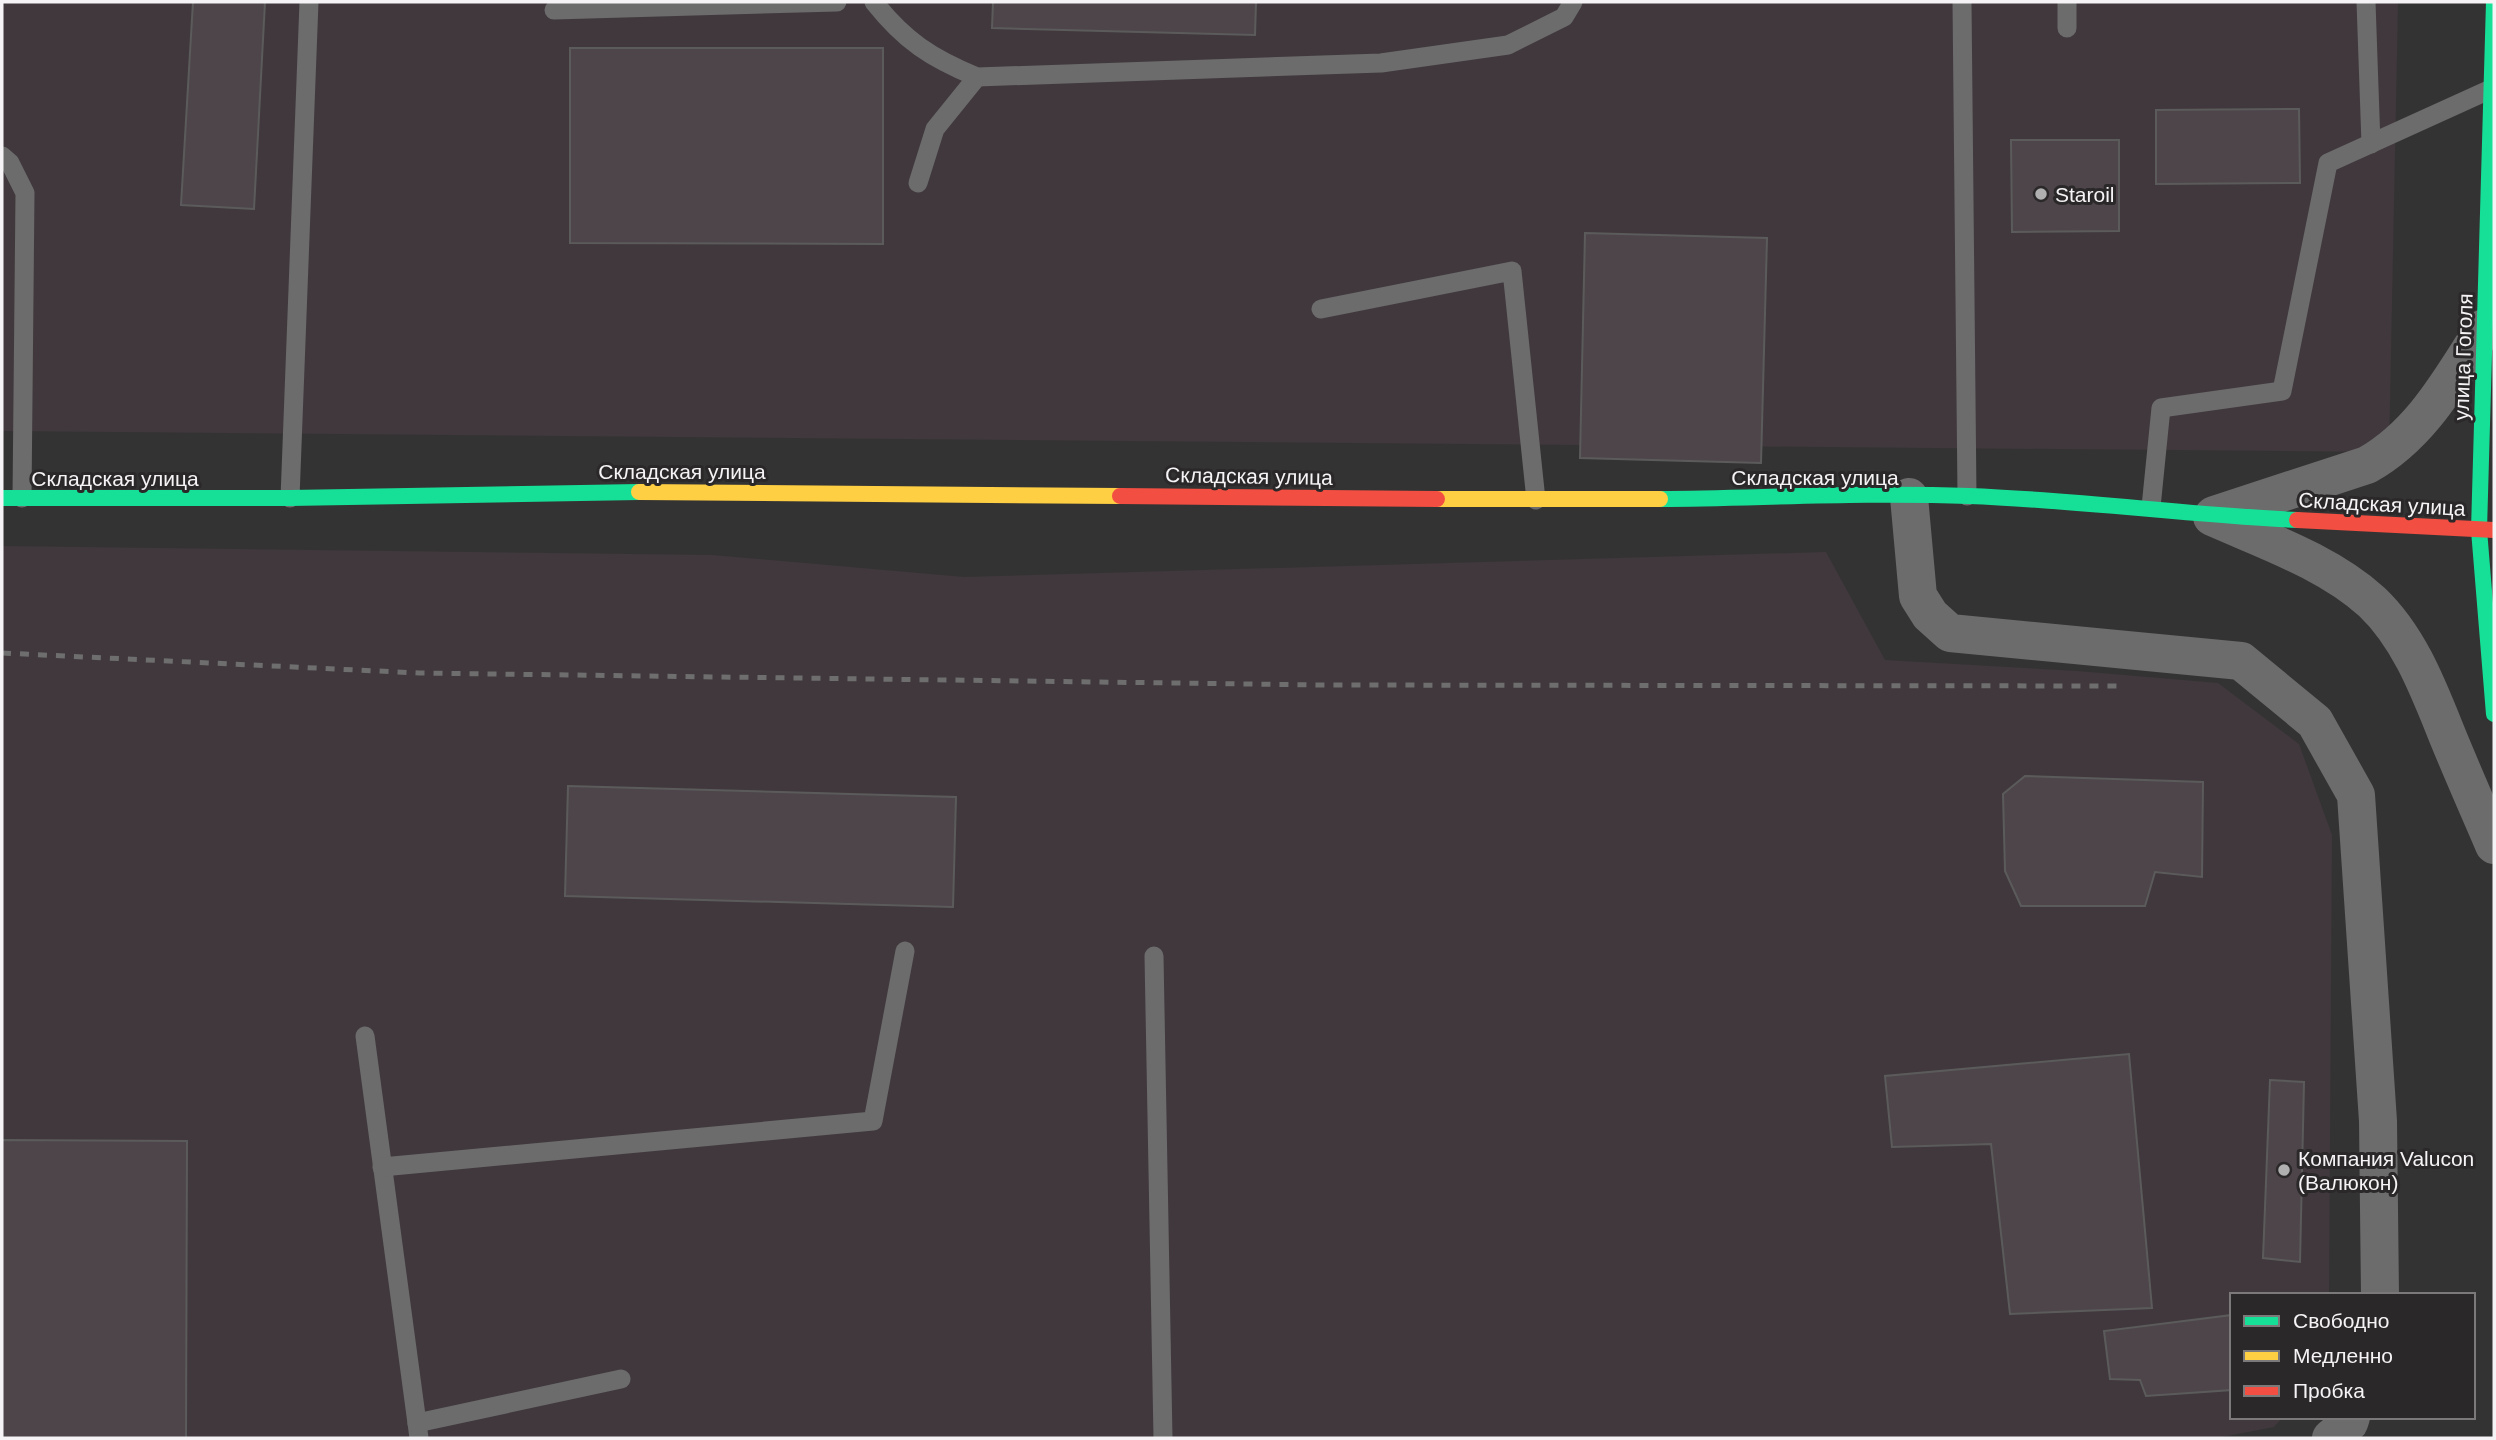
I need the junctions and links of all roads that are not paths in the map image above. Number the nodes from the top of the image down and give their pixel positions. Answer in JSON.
{"nodes":[{"id":1,"x":309,"y":2,"type":"edge"},
{"id":2,"x":837,"y":2,"type":"edge"},
{"id":3,"x":874,"y":2,"type":"edge"},
{"id":4,"x":1573,"y":2,"type":"edge"},
{"id":5,"x":1962,"y":2,"type":"edge"},
{"id":6,"x":2067,"y":2,"type":"edge"},
{"id":7,"x":2366,"y":2,"type":"edge"},
{"id":8,"x":2494,"y":2,"type":"edge"},
{"id":9,"x":554,"y":10,"type":"dead end"},
{"id":10,"x":2067,"y":28,"type":"dead end"},
{"id":11,"x":977,"y":77,"type":"junction"},
{"id":12,"x":2491,"y":89,"type":"junction"},
{"id":13,"x":2371,"y":144,"type":"junction"},
{"id":14,"x":2,"y":156,"type":"edge"},
{"id":15,"x":918,"y":183,"type":"dead end"},
{"id":16,"x":1321,"y":309,"type":"dead end"},
{"id":17,"x":2490,"y":323,"type":"edge"},
{"id":18,"x":1967,"y":496,"type":"junction"},
{"id":19,"x":1909,"y":497,"type":"junction"},
{"id":20,"x":2,"y":498,"type":"edge"},
{"id":21,"x":22,"y":498,"type":"junction"},
{"id":22,"x":290,"y":498,"type":"junction"},
{"id":23,"x":1536,"y":500,"type":"junction"},
{"id":24,"x":2151,"y":507,"type":"junction"},
{"id":25,"x":2211,"y":516,"type":"junction"},
{"id":26,"x":2487,"y":530,"type":"edge"},
{"id":27,"x":2494,"y":714,"type":"edge"},
{"id":28,"x":2494,"y":845,"type":"edge"},
{"id":29,"x":905,"y":951,"type":"dead end"},
{"id":30,"x":1154,"y":956,"type":"dead end"},
{"id":31,"x":365,"y":1036,"type":"dead end"},
{"id":32,"x":383,"y":1167,"type":"junction"},
{"id":33,"x":2380,"y":1293,"type":"edge"},
{"id":34,"x":621,"y":1379,"type":"dead end"},
{"id":35,"x":2350,"y":1419,"type":"edge"},
{"id":36,"x":418,"y":1431,"type":"edge"},
{"id":37,"x":1163,"y":1438,"type":"edge"},
{"id":38,"x":2331,"y":1438,"type":"edge"}],
"edges":[{"from":1,"to":22,"type":"lane"},
{"from":2,"to":9,"type":"lane"},
{"from":3,"to":11,"type":"lane"},
{"from":4,"to":11,"type":"lane"},
{"from":5,"to":18,"type":"lane"},
{"from":6,"to":10,"type":"lane"},
{"from":7,"to":13,"type":"lane"},
{"from":8,"to":12,"type":"main road","name":"улица Гоголя"},
{"from":11,"to":15,"type":"lane"},
{"from":12,"to":13,"type":"lane"},
{"from":12,"to":17,"type":"main road","name":"улица Гоголя"},
{"from":13,"to":24,"type":"lane"},
{"from":14,"to":21,"type":"lane"},
{"from":16,"to":23,"type":"lane"},
{"from":17,"to":25,"type":"street"},
{"from":17,"to":26,"type":"main road","name":"улица Гоголя"},
{"from":18,"to":19,"type":"main road","name":"Складская улица"},
{"from":18,"to":24,"type":"main road","name":"Складская улица"},
{"from":19,"to":23,"type":"main road","name":"Складская улица"},
{"from":19,"to":33,"type":"street"},
{"from":20,"to":21,"type":"main road","name":"Складская улица"},
{"from":21,"to":22,"type":"main road","name":"Складская улица"},
{"from":22,"to":23,"type":"main road","name":"Складская улица"},
{"from":24,"to":25,"type":"main road","name":"Складская улица"},
{"from":25,"to":26,"type":"main road","name":"Складская улица"},
{"from":25,"to":28,"type":"street"},
{"from":26,"to":27,"type":"main road","name":"улица Гоголя"},
{"from":29,"to":32,"type":"lane"},
{"from":30,"to":37,"type":"lane"},
{"from":31,"to":32,"type":"lane"},
{"from":32,"to":36,"type":"lane"},
{"from":34,"to":36,"type":"lane"},
{"from":35,"to":38,"type":"street"}]}
